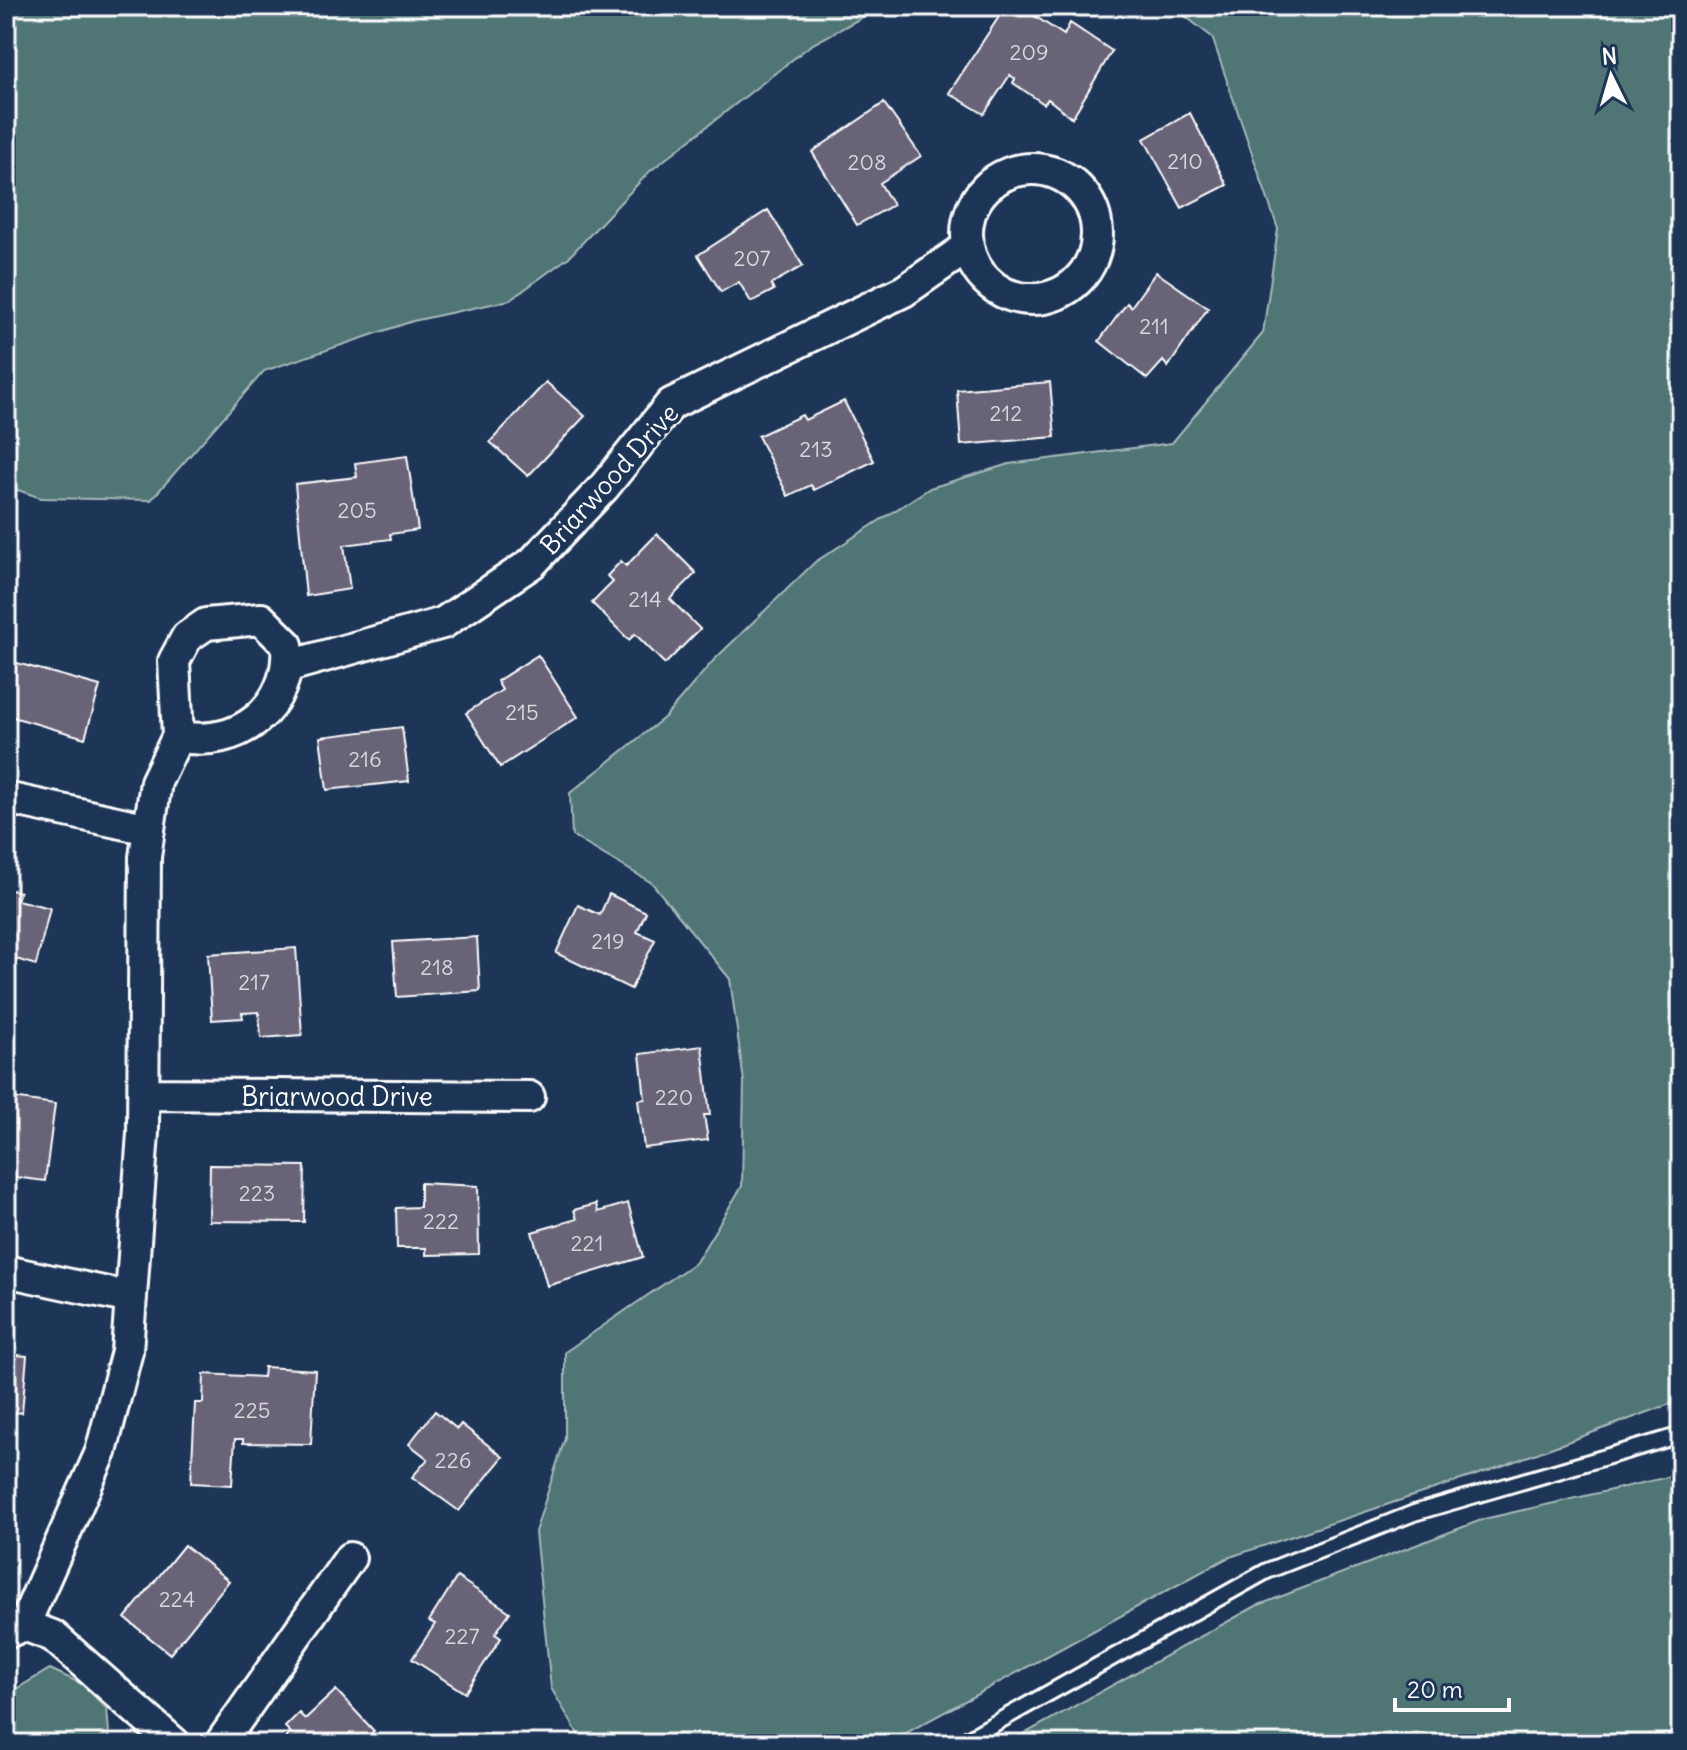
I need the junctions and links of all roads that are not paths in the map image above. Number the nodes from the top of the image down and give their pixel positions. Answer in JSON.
{"nodes":[{"id":1,"x":966,"y":248,"type":"junction"},
{"id":2,"x":289,"y":666,"type":"junction"},
{"id":3,"x":178,"y":736,"type":"junction"},
{"id":4,"x":6,"y":798,"type":"edge"},
{"id":5,"x":149,"y":829,"type":"junction"},
{"id":6,"x":144,"y":1094,"type":"junction"},
{"id":7,"x":529,"y":1097,"type":"dead end"},
{"id":8,"x":6,"y":1271,"type":"edge"},
{"id":9,"x":131,"y":1298,"type":"junction"},
{"id":10,"x":1681,"y":1435,"type":"edge"},
{"id":11,"x":350,"y":1558,"type":"dead end"},
{"id":12,"x":15,"y":1629,"type":"edge"},
{"id":13,"x":175,"y":1744,"type":"edge"},
{"id":14,"x":220,"y":1744,"type":"edge"},
{"id":15,"x":958,"y":1744,"type":"edge"}],
"edges":[{"from":1,"to":1,"type":"street"},
{"from":1,"to":2,"type":"street","name":"Briarwood Drive"},
{"from":2,"to":3,"type":"street"},
{"from":2,"to":3,"type":"street"},
{"from":3,"to":5,"type":"street"},
{"from":4,"to":5,"type":"street"},
{"from":5,"to":6,"type":"street"},
{"from":6,"to":7,"type":"street","name":"Briarwood Drive"},
{"from":6,"to":9,"type":"street"},
{"from":8,"to":9,"type":"street"},
{"from":9,"to":12,"type":"street"},
{"from":10,"to":15,"type":"lane"},
{"from":11,"to":14,"type":"street"},
{"from":12,"to":13,"type":"street"}]}
